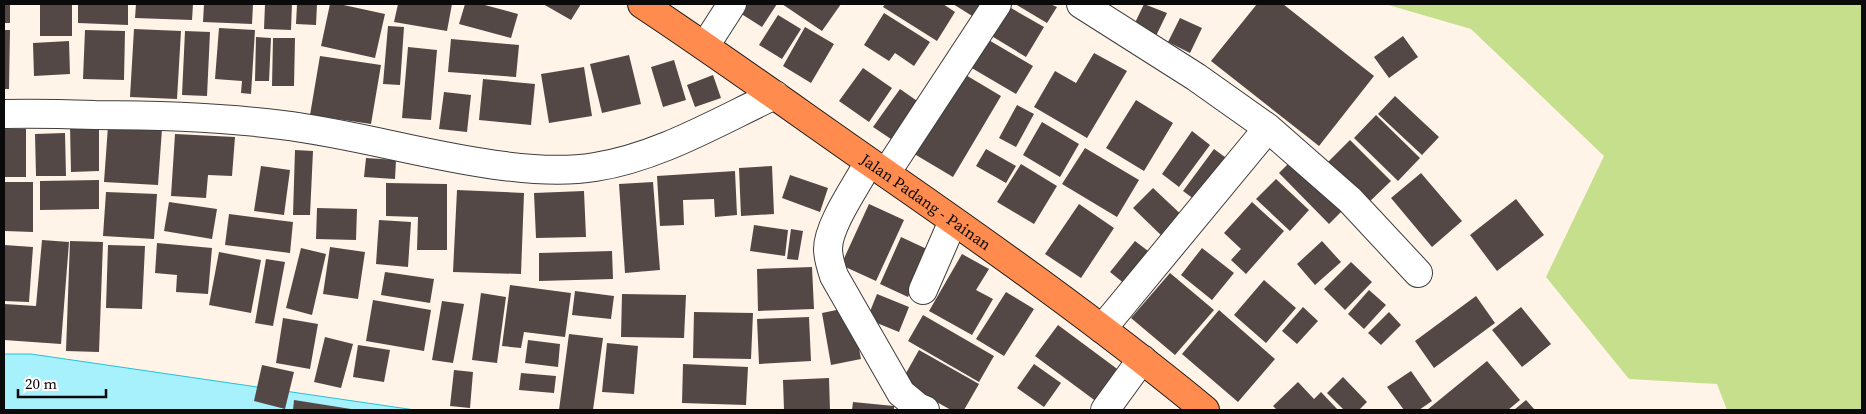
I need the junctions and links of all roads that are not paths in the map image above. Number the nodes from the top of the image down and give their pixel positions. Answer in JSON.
{"nodes":[{"id":1,"x":642,"y":4,"type":"edge"},
{"id":2,"x":732,"y":4,"type":"edge"},
{"id":3,"x":997,"y":4,"type":"edge"},
{"id":4,"x":1081,"y":4,"type":"edge"},
{"id":5,"x":705,"y":46,"type":"junction"},
{"id":6,"x":775,"y":95,"type":"junction"},
{"id":7,"x":4,"y":114,"type":"edge"},
{"id":8,"x":1268,"y":128,"type":"junction"},
{"id":9,"x":878,"y":168,"type":"junction"},
{"id":10,"x":953,"y":221,"type":"junction"},
{"id":11,"x":1418,"y":273,"type":"dead end"},
{"id":12,"x":923,"y":290,"type":"dead end"},
{"id":13,"x":1102,"y":329,"type":"junction"},
{"id":14,"x":1142,"y":358,"type":"junction"},
{"id":15,"x":925,"y":410,"type":"edge"},
{"id":16,"x":1105,"y":410,"type":"edge"},
{"id":17,"x":1205,"y":410,"type":"edge"}],
"edges":[{"from":1,"to":5,"type":"highway","name":"Jalan Padang - Painan"},
{"from":2,"to":5,"type":"street"},
{"from":3,"to":9,"type":"street"},
{"from":4,"to":8,"type":"street"},
{"from":5,"to":6,"type":"highway","name":"Jalan Padang - Painan"},
{"from":6,"to":7,"type":"street"},
{"from":6,"to":9,"type":"highway","name":"Jalan Padang - Painan"},
{"from":8,"to":11,"type":"street"},
{"from":8,"to":13,"type":"street"},
{"from":9,"to":10,"type":"highway","name":"Jalan Padang - Painan"},
{"from":9,"to":15,"type":"street"},
{"from":10,"to":12,"type":"street"},
{"from":10,"to":13,"type":"highway","name":"Jalan Padang - Painan"},
{"from":13,"to":14,"type":"highway","name":"Jalan Padang - Painan"},
{"from":14,"to":16,"type":"street"},
{"from":14,"to":17,"type":"highway","name":"Jalan Padang - Painan"}]}
